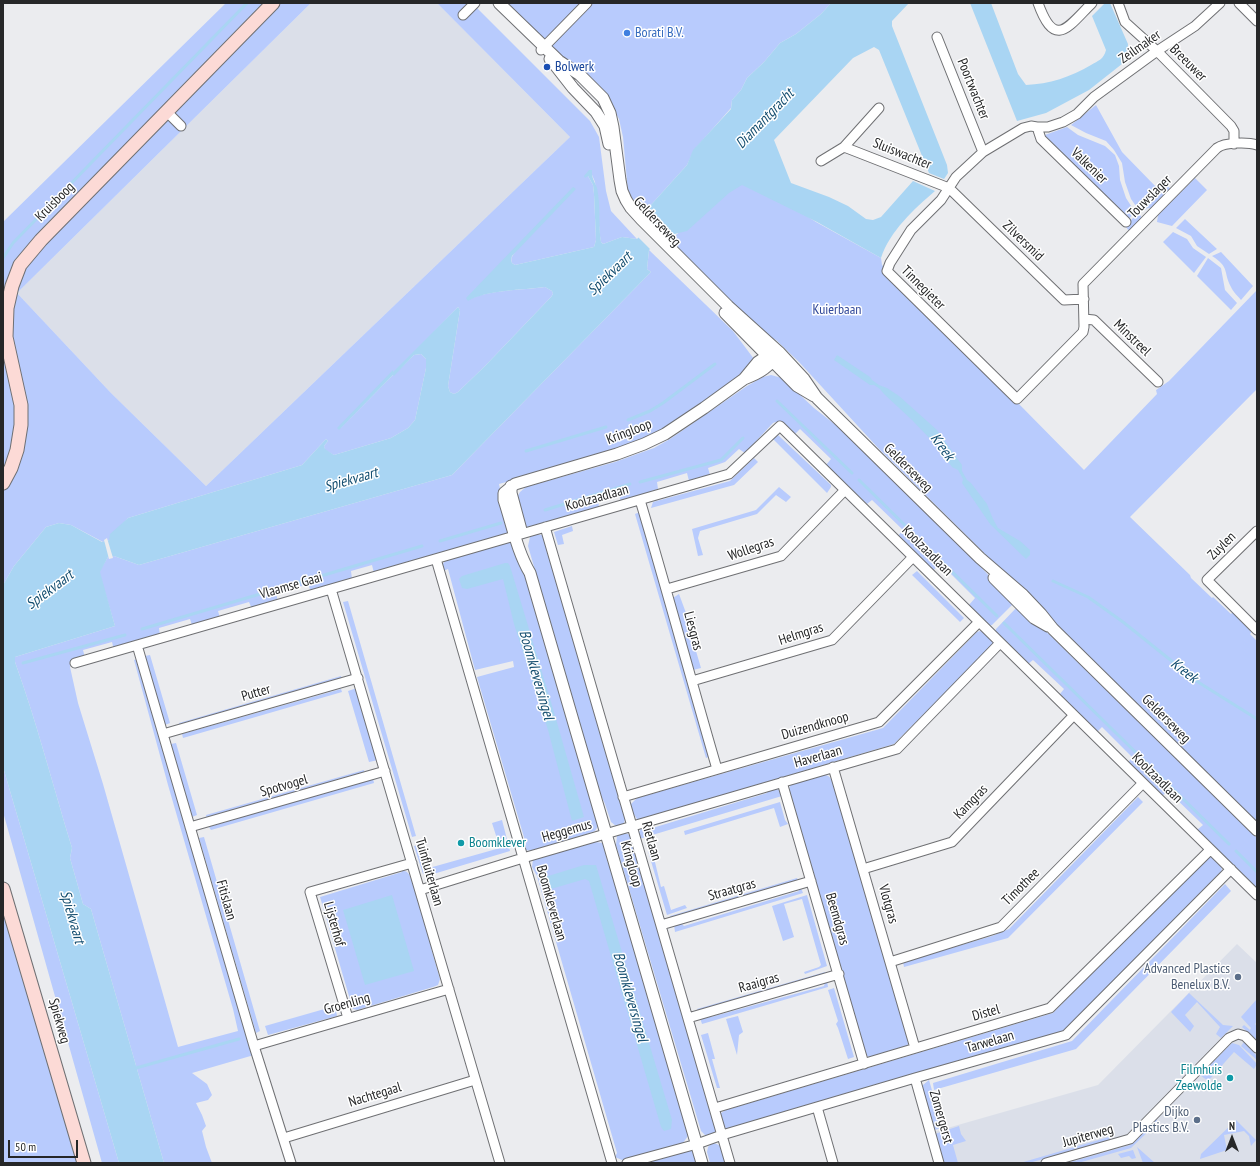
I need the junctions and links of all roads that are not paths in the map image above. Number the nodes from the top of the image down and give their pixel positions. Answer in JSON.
{"nodes":[{"id":1,"x":273,"y":3,"type":"edge"},
{"id":2,"x":475,"y":3,"type":"edge"},
{"id":3,"x":491,"y":3,"type":"edge"},
{"id":4,"x":499,"y":3,"type":"edge"},
{"id":5,"x":587,"y":3,"type":"edge"},
{"id":6,"x":1038,"y":3,"type":"edge"},
{"id":7,"x":1092,"y":3,"type":"edge"},
{"id":8,"x":1118,"y":3,"type":"edge"},
{"id":9,"x":1220,"y":3,"type":"edge"},
{"id":10,"x":1239,"y":3,"type":"edge"},
{"id":11,"x":463,"y":15,"type":"dead end"},
{"id":12,"x":1257,"y":21,"type":"edge"},
{"id":13,"x":937,"y":37,"type":"dead end"},
{"id":14,"x":543,"y":48,"type":"junction"},
{"id":15,"x":1157,"y":51,"type":"junction"},
{"id":16,"x":879,"y":108,"type":"dead end"},
{"id":17,"x":167,"y":112,"type":"junction"},
{"id":18,"x":1077,"y":114,"type":"joint"},
{"id":19,"x":180,"y":126,"type":"dead end"},
{"id":20,"x":1037,"y":127,"type":"junction"},
{"id":21,"x":1234,"y":144,"type":"junction"},
{"id":22,"x":1257,"y":145,"type":"edge"},
{"id":23,"x":844,"y":147,"type":"junction"},
{"id":24,"x":983,"y":152,"type":"junction"},
{"id":25,"x":821,"y":161,"type":"dead end"},
{"id":26,"x":949,"y":188,"type":"junction"},
{"id":27,"x":1126,"y":222,"type":"dead end"},
{"id":28,"x":665,"y":248,"type":"junction"},
{"id":29,"x":1084,"y":300,"type":"junction"},
{"id":30,"x":1084,"y":319,"type":"junction"},
{"id":31,"x":780,"y":352,"type":"junction"},
{"id":32,"x":770,"y":359,"type":"junction"},
{"id":33,"x":1158,"y":382,"type":"dead end"},
{"id":34,"x":817,"y":398,"type":"junction"},
{"id":35,"x":3,"y":483,"type":"edge"},
{"id":36,"x":845,"y":490,"type":"junction"},
{"id":37,"x":640,"y":500,"type":"junction"},
{"id":38,"x":545,"y":527,"type":"junction"},
{"id":39,"x":1257,"y":531,"type":"edge"},
{"id":40,"x":519,"y":535,"type":"junction"},
{"id":41,"x":913,"y":557,"type":"junction"},
{"id":42,"x":436,"y":559,"type":"junction"},
{"id":43,"x":331,"y":589,"type":"junction"},
{"id":44,"x":667,"y":589,"type":"junction"},
{"id":45,"x":979,"y":622,"type":"junction"},
{"id":46,"x":1257,"y":630,"type":"edge"},
{"id":47,"x":1000,"y":643,"type":"junction"},
{"id":48,"x":137,"y":645,"type":"junction"},
{"id":49,"x":75,"y":663,"type":"dead end"},
{"id":50,"x":358,"y":678,"type":"junction"},
{"id":51,"x":692,"y":681,"type":"junction"},
{"id":52,"x":1074,"y":715,"type":"junction"},
{"id":53,"x":163,"y":734,"type":"junction"},
{"id":54,"x":833,"y":767,"type":"junction"},
{"id":55,"x":717,"y":769,"type":"junction"},
{"id":56,"x":385,"y":771,"type":"junction"},
{"id":57,"x":782,"y":782,"type":"junction"},
{"id":58,"x":1143,"y":784,"type":"junction"},
{"id":59,"x":623,"y":796,"type":"junction"},
{"id":60,"x":632,"y":826,"type":"junction"},
{"id":61,"x":190,"y":827,"type":"junction"},
{"id":62,"x":1257,"y":830,"type":"edge"},
{"id":63,"x":606,"y":834,"type":"junction"},
{"id":64,"x":1210,"y":850,"type":"junction"},
{"id":65,"x":523,"y":858,"type":"junction"},
{"id":66,"x":412,"y":863,"type":"junction"},
{"id":67,"x":863,"y":868,"type":"junction"},
{"id":68,"x":1231,"y":870,"type":"junction"},
{"id":69,"x":811,"y":881,"type":"junction"},
{"id":70,"x":3,"y":889,"type":"edge"},
{"id":71,"x":420,"y":890,"type":"junction"},
{"id":72,"x":1257,"y":895,"type":"edge"},
{"id":73,"x":661,"y":925,"type":"junction"},
{"id":74,"x":890,"y":962,"type":"junction"},
{"id":75,"x":839,"y":974,"type":"junction"},
{"id":76,"x":449,"y":989,"type":"junction"},
{"id":77,"x":348,"y":1018,"type":"junction"},
{"id":78,"x":688,"y":1018,"type":"junction"},
{"id":79,"x":254,"y":1046,"type":"junction"},
{"id":80,"x":915,"y":1048,"type":"junction"},
{"id":81,"x":1257,"y":1048,"type":"edge"},
{"id":82,"x":864,"y":1064,"type":"junction"},
{"id":83,"x":915,"y":1078,"type":"junction"},
{"id":84,"x":475,"y":1080,"type":"junction"},
{"id":85,"x":817,"y":1107,"type":"junction"},
{"id":86,"x":715,"y":1108,"type":"junction"},
{"id":87,"x":722,"y":1135,"type":"junction"},
{"id":88,"x":284,"y":1138,"type":"junction"},
{"id":89,"x":697,"y":1144,"type":"junction"},
{"id":90,"x":84,"y":1163,"type":"edge"},
{"id":91,"x":291,"y":1163,"type":"edge"},
{"id":92,"x":500,"y":1163,"type":"edge"},
{"id":93,"x":612,"y":1163,"type":"edge"},
{"id":94,"x":627,"y":1163,"type":"edge"},
{"id":95,"x":702,"y":1163,"type":"edge"},
{"id":96,"x":730,"y":1163,"type":"edge"},
{"id":97,"x":833,"y":1163,"type":"edge"},
{"id":98,"x":939,"y":1163,"type":"edge"},
{"id":99,"x":1046,"y":1163,"type":"edge"}],
"edges":[{"from":1,"to":17,"type":"main road","name":"Kruisboog"},
{"from":2,"to":11,"type":"street"},
{"from":3,"to":14,"type":"street","name":"Gelderseweg"},
{"from":4,"to":14,"type":"street","name":"Gelderseweg"},
{"from":5,"to":14,"type":"street"},
{"from":6,"to":7,"type":"street"},
{"from":8,"to":15,"type":"street","name":"Breeuwer"},
{"from":9,"to":15,"type":"street","name":"Zeilmaker"},
{"from":10,"to":12,"type":"street"},
{"from":13,"to":24,"type":"street","name":"Poortwachter"},
{"from":14,"to":28,"type":"street","name":"Gelderseweg"},
{"from":15,"to":18,"type":"street","name":"Zeilmaker"},
{"from":15,"to":21,"type":"street","name":"Breeuwer"},
{"from":16,"to":23,"type":"street","name":"Sluiswachter"},
{"from":17,"to":19,"type":"street"},
{"from":17,"to":35,"type":"main road","name":"Kruisboog"},
{"from":18,"to":20,"type":"street","name":"Tinnegieter"},
{"from":20,"to":24,"type":"street","name":"Tinnegieter"},
{"from":20,"to":27,"type":"street","name":"Valkenier"},
{"from":21,"to":22,"type":"street","name":"Touwslager"},
{"from":21,"to":29,"type":"street","name":"Touwslager"},
{"from":23,"to":25,"type":"street","name":"Sluiswachter"},
{"from":23,"to":26,"type":"street","name":"Sluiswachter"},
{"from":24,"to":26,"type":"street","name":"Tinnegieter"},
{"from":26,"to":29,"type":"street","name":"Zilversmid"},
{"from":26,"to":30,"type":"street","name":"Tinnegieter"},
{"from":28,"to":31,"type":"street","name":"Gelderseweg"},
{"from":28,"to":32,"type":"street","name":"Gelderseweg"},
{"from":29,"to":30,"type":"street","name":"Tinnegieter"},
{"from":30,"to":33,"type":"street","name":"Minstreel"},
{"from":31,"to":32,"type":"street","name":"Kringloop"},
{"from":31,"to":34,"type":"street","name":"Gelderseweg"},
{"from":32,"to":34,"type":"street","name":"Gelderseweg"},
{"from":32,"to":40,"type":"street","name":"Kringloop"},
{"from":34,"to":62,"type":"street","name":"Gelderseweg"},
{"from":36,"to":37,"type":"street","name":"Koolzaadlaan"},
{"from":36,"to":41,"type":"street","name":"Koolzaadlaan"},
{"from":36,"to":44,"type":"street","name":"Wollegras"},
{"from":37,"to":38,"type":"street","name":"Koolzaadlaan"},
{"from":37,"to":44,"type":"street","name":"Liesgras"},
{"from":38,"to":40,"type":"street","name":"Koolzaadlaan"},
{"from":38,"to":59,"type":"street","name":"Rietlaan"},
{"from":39,"to":46,"type":"street","name":"Zuylen"},
{"from":40,"to":42,"type":"street","name":"Vlaamse Gaai"},
{"from":40,"to":63,"type":"street","name":"Kringloop"},
{"from":41,"to":45,"type":"street","name":"Koolzaadlaan"},
{"from":41,"to":51,"type":"street","name":"Helmgras"},
{"from":42,"to":43,"type":"street","name":"Vlaamse Gaai"},
{"from":42,"to":65,"type":"street","name":"Boomkleverlaan"},
{"from":43,"to":48,"type":"street","name":"Vlaamse Gaai"},
{"from":43,"to":50,"type":"street","name":"Tuinfluiterlaan"},
{"from":44,"to":51,"type":"street","name":"Liesgras"},
{"from":45,"to":47,"type":"street","name":"Koolzaadlaan"},
{"from":45,"to":55,"type":"street","name":"Duizendknoop"},
{"from":47,"to":52,"type":"street","name":"Koolzaadlaan"},
{"from":47,"to":54,"type":"street","name":"Haverlaan"},
{"from":48,"to":49,"type":"street","name":"Vlaamse Gaai"},
{"from":48,"to":53,"type":"street","name":"Fitislaan"},
{"from":50,"to":53,"type":"street","name":"Putter"},
{"from":50,"to":56,"type":"street","name":"Tuinfluiterlaan"},
{"from":51,"to":55,"type":"street","name":"Liesgras"},
{"from":52,"to":58,"type":"street","name":"Koolzaadlaan"},
{"from":52,"to":67,"type":"street","name":"Kamgras"},
{"from":53,"to":61,"type":"street","name":"Fitislaan"},
{"from":54,"to":57,"type":"street","name":"Haverlaan"},
{"from":54,"to":67,"type":"street","name":"Vlotgras"},
{"from":55,"to":59,"type":"street","name":"Duizendknoop"},
{"from":56,"to":61,"type":"street","name":"Spotvogel"},
{"from":56,"to":66,"type":"street","name":"Tuinfluiterlaan"},
{"from":57,"to":60,"type":"street","name":"Haverlaan"},
{"from":57,"to":69,"type":"street","name":"Beemdgras"},
{"from":58,"to":64,"type":"street","name":"Koolzaadlaan"},
{"from":58,"to":74,"type":"street","name":"Timothee"},
{"from":59,"to":60,"type":"street","name":"Rietlaan"},
{"from":60,"to":63,"type":"street","name":"Haverlaan"},
{"from":60,"to":73,"type":"street","name":"Rietlaan"},
{"from":61,"to":79,"type":"street","name":"Fitislaan"},
{"from":63,"to":65,"type":"street","name":"Heggemus"},
{"from":63,"to":89,"type":"street","name":"Kringloop"},
{"from":64,"to":68,"type":"street","name":"Koolzaadlaan"},
{"from":64,"to":80,"type":"street","name":"Distel"},
{"from":65,"to":71,"type":"street","name":"Heggemus"},
{"from":65,"to":93,"type":"street","name":"Boomkleverlaan"},
{"from":66,"to":71,"type":"street","name":"Tuinfluiterlaan"},
{"from":66,"to":77,"type":"street","name":"Lijsterhof"},
{"from":67,"to":74,"type":"street","name":"Vlotgras"},
{"from":68,"to":72,"type":"street","name":"Koolzaadlaan"},
{"from":68,"to":83,"type":"street","name":"Tarwelaan"},
{"from":69,"to":73,"type":"street","name":"Straatgras"},
{"from":69,"to":75,"type":"street","name":"Beemdgras"},
{"from":70,"to":90,"type":"main road","name":"Spiekweg"},
{"from":71,"to":76,"type":"street","name":"Tuinfluiterlaan"},
{"from":73,"to":78,"type":"street","name":"Rietlaan"},
{"from":74,"to":80,"type":"street","name":"Vlotgras"},
{"from":75,"to":78,"type":"street","name":"Raaigras"},
{"from":75,"to":82,"type":"street","name":"Beemdgras"},
{"from":76,"to":77,"type":"street","name":"Groenling"},
{"from":76,"to":84,"type":"street","name":"Tuinfluiterlaan"},
{"from":77,"to":79,"type":"street","name":"Groenling"},
{"from":78,"to":86,"type":"street","name":"Rietlaan"},
{"from":79,"to":88,"type":"street","name":"Fitislaan"},
{"from":80,"to":82,"type":"street","name":"Distel"},
{"from":81,"to":99,"type":"street","name":"Jupiterweg"},
{"from":82,"to":86,"type":"street","name":"Distel"},
{"from":83,"to":85,"type":"street","name":"Tarwelaan"},
{"from":83,"to":98,"type":"street","name":"Zomergerst"},
{"from":84,"to":88,"type":"street","name":"Nachtegaal"},
{"from":84,"to":92,"type":"street","name":"Tuinfluiterlaan"},
{"from":85,"to":87,"type":"street","name":"Tarwelaan"},
{"from":85,"to":97,"type":"street"},
{"from":86,"to":87,"type":"street","name":"Rietlaan"},
{"from":87,"to":89,"type":"street","name":"Tarwelaan"},
{"from":87,"to":96,"type":"street","name":"Rietlaan"},
{"from":88,"to":91,"type":"street","name":"Fitislaan"},
{"from":89,"to":94,"type":"street","name":"Tarwelaan"},
{"from":89,"to":95,"type":"street","name":"Kringloop"}]}
